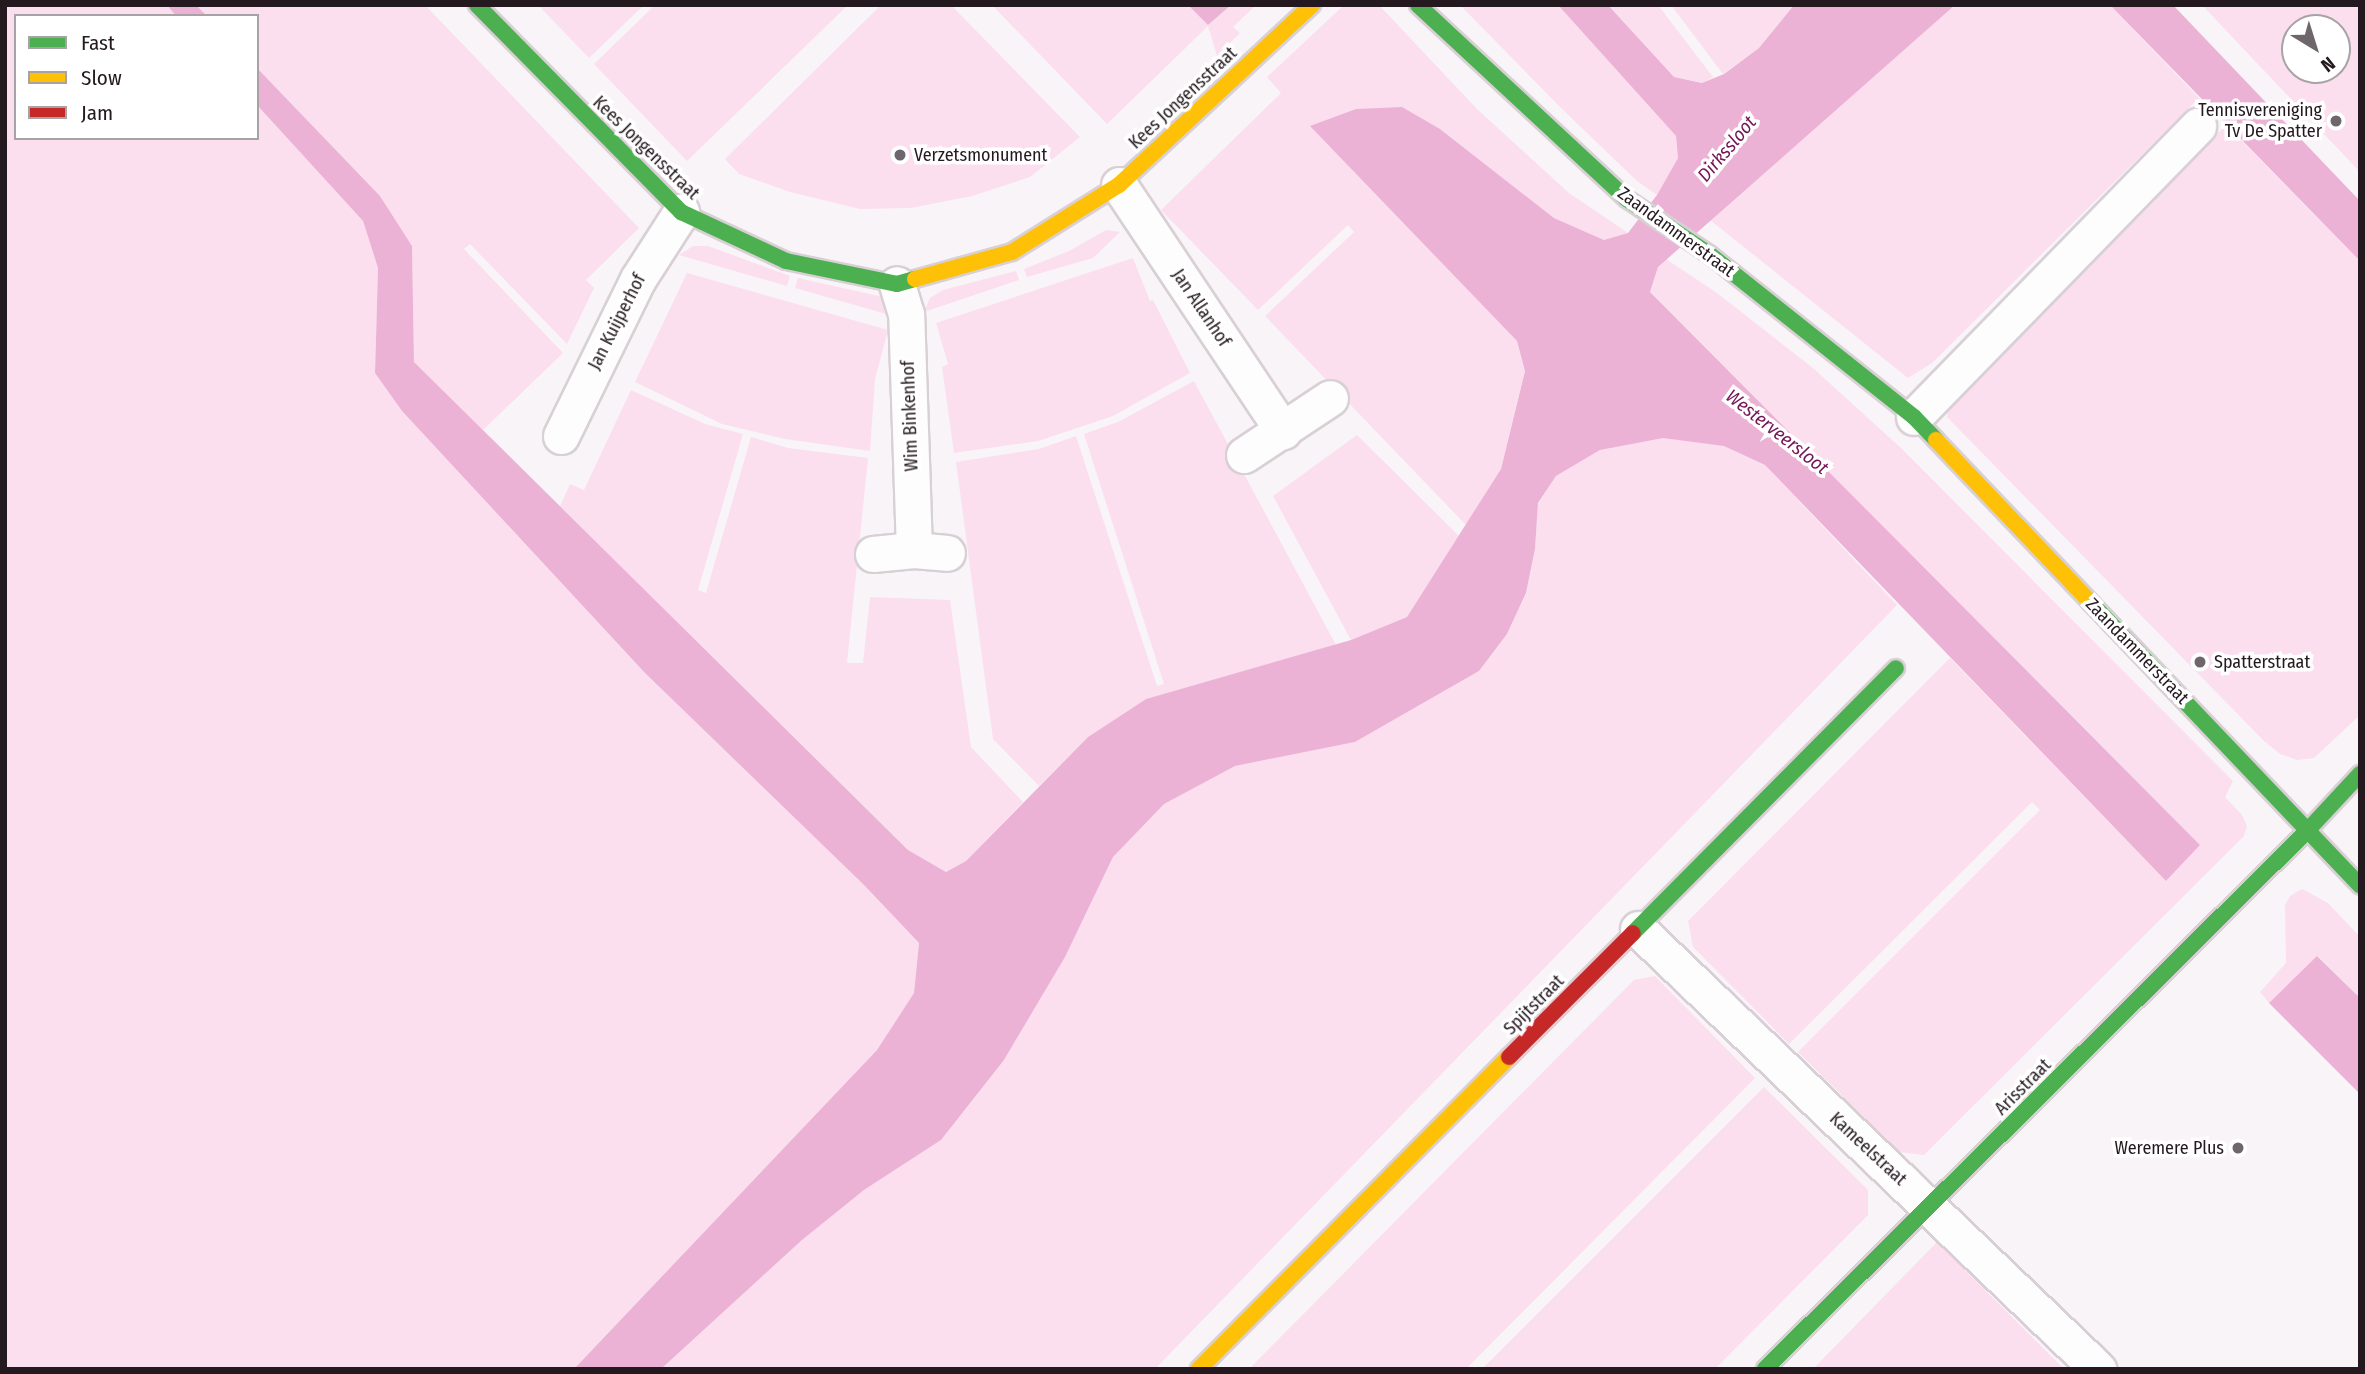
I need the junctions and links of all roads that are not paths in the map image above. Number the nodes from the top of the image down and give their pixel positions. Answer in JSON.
{"nodes":[{"id":1,"x":477,"y":5,"type":"edge"},
{"id":2,"x":1312,"y":5,"type":"edge"},
{"id":3,"x":1418,"y":5,"type":"edge"},
{"id":4,"x":2198,"y":125,"type":"dead end"},
{"id":5,"x":1119,"y":185,"type":"junction"},
{"id":6,"x":681,"y":212,"type":"junction"},
{"id":7,"x":897,"y":284,"type":"junction"},
{"id":8,"x":1330,"y":398,"type":"dead end"},
{"id":9,"x":1914,"y":417,"type":"junction"},
{"id":10,"x":1283,"y":431,"type":"junction"},
{"id":11,"x":561,"y":436,"type":"dead end"},
{"id":12,"x":1244,"y":455,"type":"dead end"},
{"id":13,"x":873,"y":554,"type":"dead end"},
{"id":14,"x":1896,"y":668,"type":"dead end"},
{"id":15,"x":2360,"y":774,"type":"edge"},
{"id":16,"x":2308,"y":831,"type":"junction"},
{"id":17,"x":2360,"y":886,"type":"edge"},
{"id":18,"x":1637,"y":929,"type":"junction"},
{"id":19,"x":1930,"y":1207,"type":"junction"},
{"id":20,"x":1199,"y":1369,"type":"edge"},
{"id":21,"x":1765,"y":1369,"type":"edge"},
{"id":22,"x":2098,"y":1369,"type":"edge"}],
"edges":[{"from":1,"to":6,"type":"street","name":"Kees Jongensstraat"},
{"from":2,"to":5,"type":"street","name":"Kees Jongensstraat"},
{"from":3,"to":9,"type":"street","name":"Zaandammerstraat"},
{"from":4,"to":9,"type":"street"},
{"from":5,"to":7,"type":"street","name":"Kees Jongensstraat"},
{"from":5,"to":10,"type":"street","name":"Jan Allanhof"},
{"from":6,"to":7,"type":"street","name":"Kees Jongensstraat"},
{"from":6,"to":11,"type":"street","name":"Jan Kuijperhof"},
{"from":7,"to":13,"type":"street","name":"Wim Binkenhof"},
{"from":8,"to":10,"type":"street"},
{"from":9,"to":16,"type":"street","name":"Zaandammerstraat"},
{"from":10,"to":12,"type":"street"},
{"from":14,"to":18,"type":"street","name":"Spijtstraat"},
{"from":15,"to":16,"type":"street"},
{"from":16,"to":17,"type":"street","name":"Zaandammerstraat"},
{"from":16,"to":19,"type":"street","name":"Arisstraat"},
{"from":18,"to":19,"type":"street","name":"Kameelstraat"},
{"from":18,"to":20,"type":"street","name":"Spijtstraat"},
{"from":19,"to":21,"type":"street","name":"Arisstraat"},
{"from":19,"to":22,"type":"street","name":"Kameelstraat"}]}
